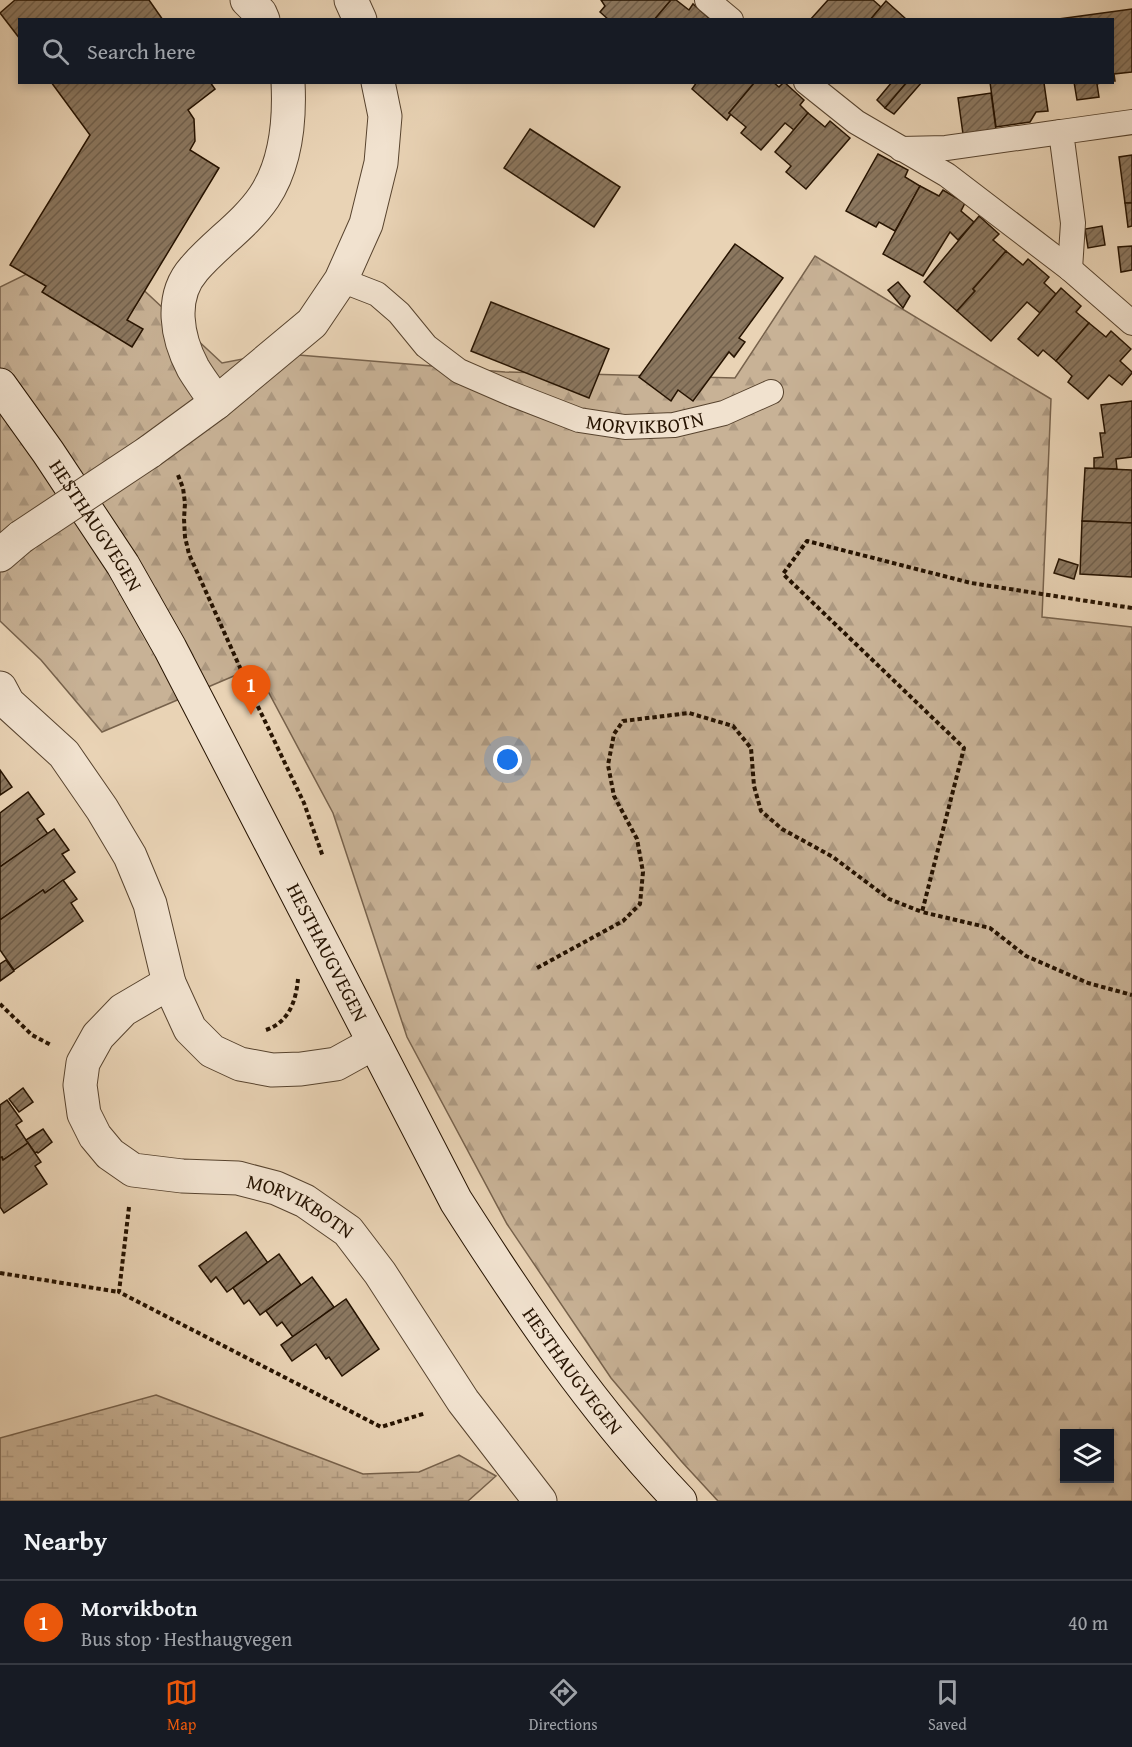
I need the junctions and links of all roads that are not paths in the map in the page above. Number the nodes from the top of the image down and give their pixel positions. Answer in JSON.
{"nodes":[{"id":1,"x":247,"y":0,"type":"edge"},
{"id":2,"x":351,"y":0,"type":"edge"},
{"id":3,"x":707,"y":0,"type":"edge"},
{"id":4,"x":262,"y":18,"type":"edge"},
{"id":5,"x":359,"y":18,"type":"edge"},
{"id":6,"x":728,"y":18,"type":"edge"},
{"id":7,"x":288,"y":84,"type":"edge"},
{"id":8,"x":378,"y":84,"type":"edge"},
{"id":9,"x":808,"y":84,"type":"edge"},
{"id":10,"x":1132,"y":122,"type":"edge"},
{"id":11,"x":1061,"y":132,"type":"junction"},
{"id":12,"x":901,"y":149,"type":"junction"},
{"id":13,"x":1070,"y":269,"type":"junction"},
{"id":14,"x":341,"y":280,"type":"junction"},
{"id":15,"x":1132,"y":323,"type":"edge"},
{"id":16,"x":0,"y":385,"type":"edge"},
{"id":17,"x":771,"y":392,"type":"dead end"},
{"id":18,"x":216,"y":403,"type":"junction"},
{"id":19,"x":10,"y":546,"type":"edge"},
{"id":20,"x":0,"y":688,"type":"edge"},
{"id":21,"x":169,"y":983,"type":"junction"},
{"id":22,"x":374,"y":1043,"type":"junction"},
{"id":23,"x":540,"y":1501,"type":"edge"},
{"id":24,"x":680,"y":1501,"type":"edge"}],
"edges":[{"from":1,"to":4,"type":"street"},
{"from":2,"to":5,"type":"street"},
{"from":3,"to":6,"type":"lane"},
{"from":7,"to":18,"type":"street"},
{"from":8,"to":14,"type":"street"},
{"from":9,"to":12,"type":"lane"},
{"from":10,"to":11,"type":"lane"},
{"from":11,"to":12,"type":"lane"},
{"from":11,"to":13,"type":"lane"},
{"from":12,"to":13,"type":"lane"},
{"from":13,"to":15,"type":"lane"},
{"from":14,"to":17,"type":"lane","name":"MORVIKBOTN"},
{"from":14,"to":18,"type":"street"},
{"from":16,"to":22,"type":"street","name":"HESTHAUGVEGEN"},
{"from":18,"to":19,"type":"street","bridge":true},
{"from":20,"to":21,"type":"street"},
{"from":21,"to":22,"type":"street"},
{"from":21,"to":23,"type":"street","name":"MORVIKBOTN"},
{"from":22,"to":24,"type":"street","name":"HESTHAUGVEGEN"}]}
